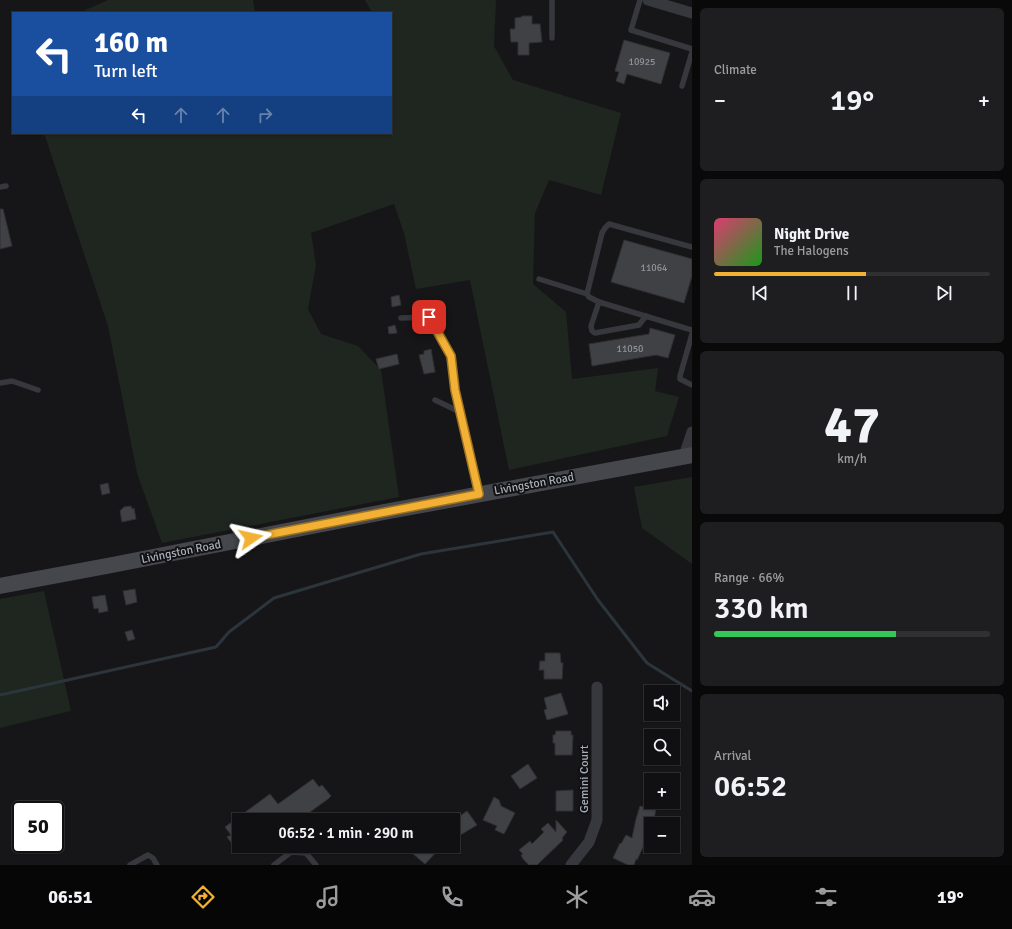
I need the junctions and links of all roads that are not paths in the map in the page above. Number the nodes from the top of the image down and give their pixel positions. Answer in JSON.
{"nodes":[{"id":1,"x":552,"y":0,"type":"edge"},
{"id":2,"x":640,"y":0,"type":"edge"},
{"id":3,"x":648,"y":0,"type":"edge"},
{"id":4,"x":692,"y":13,"type":"edge"},
{"id":5,"x":552,"y":38,"type":"dead end"},
{"id":6,"x":692,"y":50,"type":"edge"},
{"id":7,"x":682,"y":86,"type":"dead end"},
{"id":8,"x":6,"y":186,"type":"dead end"},
{"id":9,"x":0,"y":187,"type":"edge"},
{"id":10,"x":692,"y":247,"type":"edge"},
{"id":11,"x":539,"y":279,"type":"dead end"},
{"id":12,"x":587,"y":294,"type":"junction"},
{"id":13,"x":599,"y":302,"type":"junction"},
{"id":14,"x":646,"y":316,"type":"junction"},
{"id":15,"x":401,"y":318,"type":"dead end"},
{"id":16,"x":692,"y":330,"type":"edge"},
{"id":17,"x":692,"y":334,"type":"edge"},
{"id":18,"x":0,"y":383,"type":"edge"},
{"id":19,"x":692,"y":386,"type":"edge"},
{"id":20,"x":38,"y":390,"type":"dead end"},
{"id":21,"x":435,"y":400,"type":"dead end"},
{"id":22,"x":460,"y":412,"type":"junction"},
{"id":23,"x":692,"y":432,"type":"edge"},
{"id":24,"x":688,"y":455,"type":"edge"},
{"id":25,"x":479,"y":494,"type":"junction"},
{"id":26,"x":0,"y":586,"type":"edge"},
{"id":27,"x":597,"y":687,"type":"dead end"},
{"id":28,"x":290,"y":853,"type":"edge"},
{"id":29,"x":306,"y":853,"type":"edge"},
{"id":30,"x":130,"y":865,"type":"edge"},
{"id":31,"x":157,"y":865,"type":"edge"},
{"id":32,"x":274,"y":865,"type":"edge"},
{"id":33,"x":316,"y":865,"type":"edge"},
{"id":34,"x":571,"y":865,"type":"edge"}],
"edges":[{"from":1,"to":5,"type":"lane"},
{"from":2,"to":6,"type":"lane"},
{"from":3,"to":4,"type":"street"},
{"from":6,"to":7,"type":"lane"},
{"from":8,"to":9,"type":"lane"},
{"from":10,"to":12,"type":"lane"},
{"from":11,"to":12,"type":"lane"},
{"from":12,"to":13,"type":"lane"},
{"from":13,"to":14,"type":"lane"},
{"from":13,"to":14,"type":"lane"},
{"from":14,"to":16,"type":"lane"},
{"from":15,"to":22,"type":"lane"},
{"from":17,"to":19,"type":"lane"},
{"from":18,"to":20,"type":"lane"},
{"from":21,"to":22,"type":"lane"},
{"from":22,"to":25,"type":"lane"},
{"from":23,"to":24,"type":"street"},
{"from":24,"to":25,"type":"main road","name":"Livingston Road"},
{"from":25,"to":26,"type":"main road","name":"Livingston Road"},
{"from":27,"to":34,"type":"street","name":"Gemini Court"},
{"from":28,"to":32,"type":"lane"},
{"from":29,"to":33,"type":"lane"},
{"from":30,"to":31,"type":"lane"}]}
